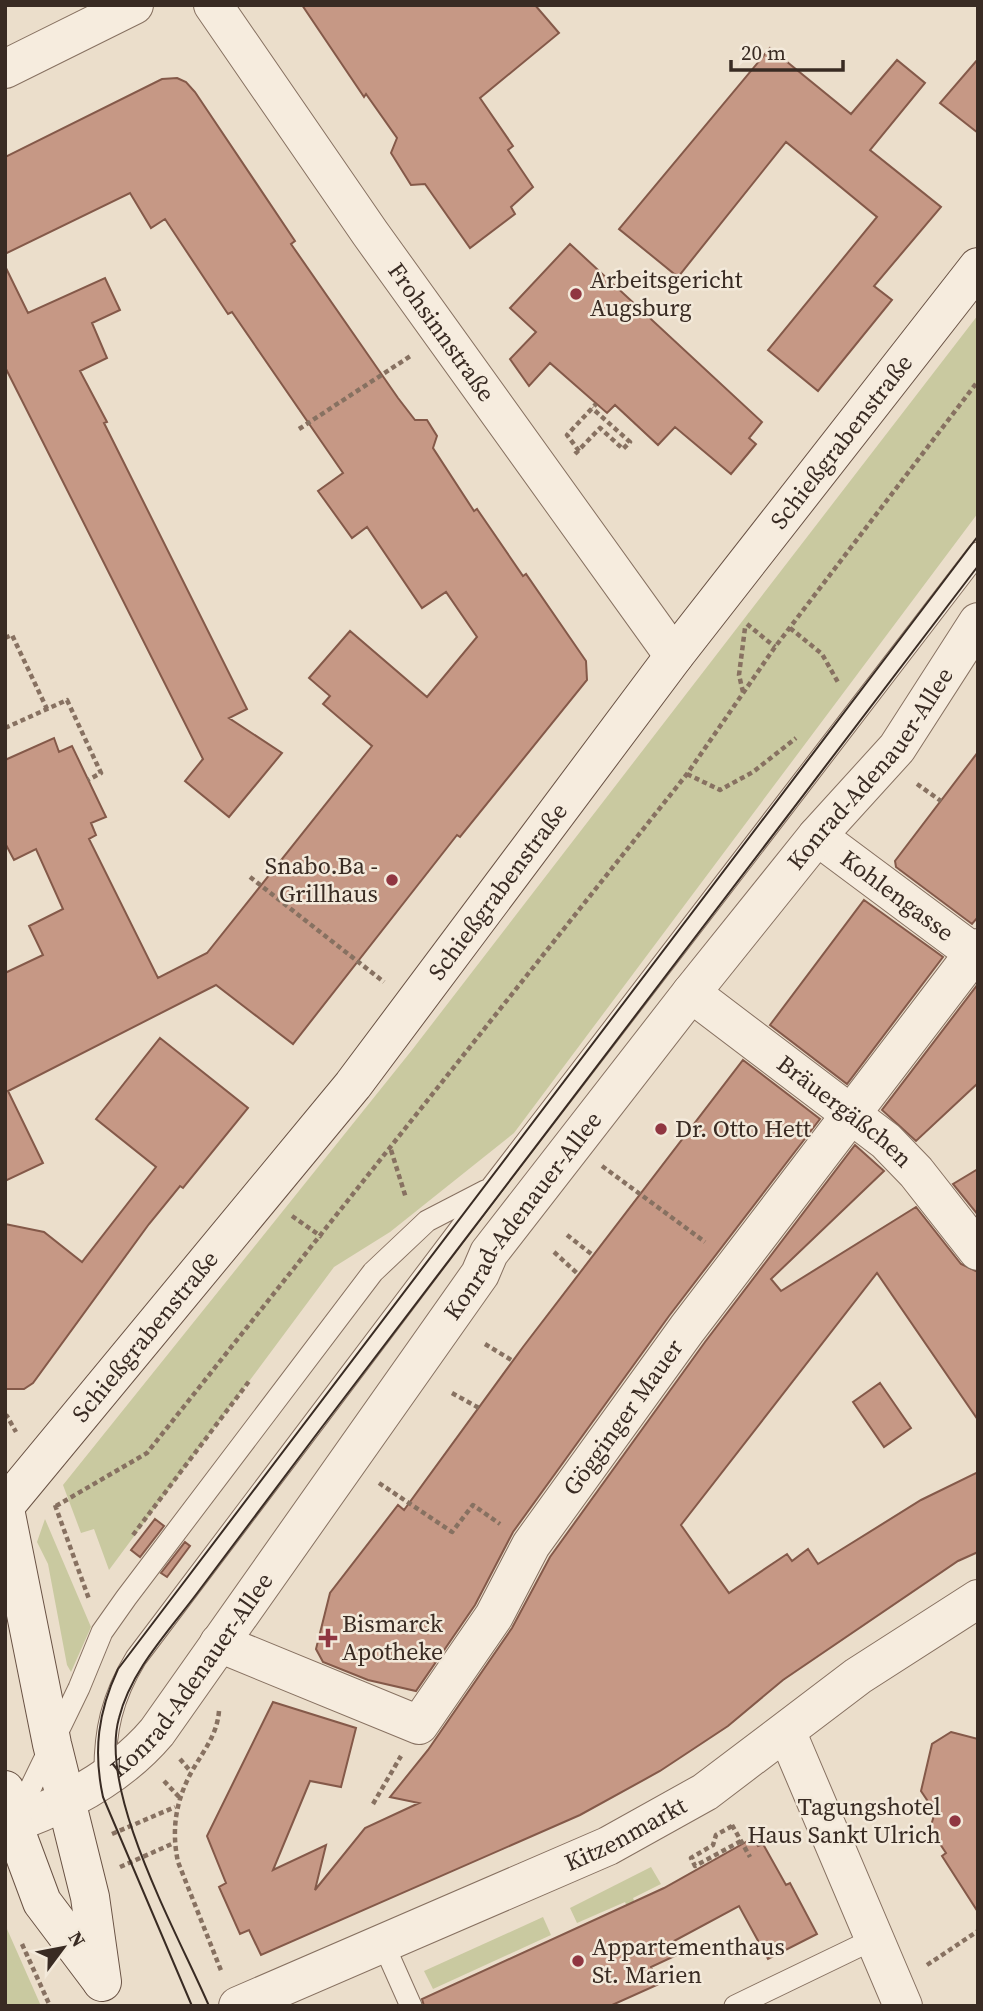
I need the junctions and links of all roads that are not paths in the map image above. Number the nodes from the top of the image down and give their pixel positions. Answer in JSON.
{"nodes":[{"id":1,"x":134,"y":5,"type":"edge"},
{"id":2,"x":213,"y":5,"type":"edge"},
{"id":3,"x":5,"y":69,"type":"edge"},
{"id":4,"x":978,"y":267,"type":"edge"},
{"id":5,"x":978,"y":553,"type":"edge"},
{"id":6,"x":978,"y":622,"type":"edge"},
{"id":7,"x":674,"y":656,"type":"junction"},
{"id":8,"x":966,"y":662,"type":"edge"},
{"id":9,"x":817,"y":836,"type":"junction"},
{"id":10,"x":977,"y":952,"type":"edge"},
{"id":11,"x":691,"y":992,"type":"junction"},
{"id":12,"x":853,"y":1114,"type":"junction"},
{"id":13,"x":490,"y":1189,"type":"junction"},
{"id":14,"x":978,"y":1251,"type":"edge"},
{"id":15,"x":5,"y":1507,"type":"edge"},
{"id":16,"x":978,"y":1600,"type":"edge"},
{"id":17,"x":219,"y":1643,"type":"junction"},
{"id":18,"x":787,"y":1733,"type":"junction"},
{"id":19,"x":52,"y":1744,"type":"junction"},
{"id":20,"x":105,"y":1778,"type":"junction"},
{"id":21,"x":65,"y":1801,"type":"junction"},
{"id":22,"x":8,"y":1813,"type":"edge"},
{"id":23,"x":874,"y":1939,"type":"junction"},
{"id":24,"x":383,"y":1943,"type":"junction"},
{"id":25,"x":231,"y":1992,"type":"edge"},
{"id":26,"x":107,"y":1994,"type":"edge"},
{"id":27,"x":411,"y":2006,"type":"edge"},
{"id":28,"x":735,"y":2006,"type":"edge"},
{"id":29,"x":903,"y":2006,"type":"edge"}],
"edges":[{"from":1,"to":3,"type":"street"},
{"from":2,"to":7,"type":"street","name":"Frohsinnstraße"},
{"from":4,"to":7,"type":"street","name":"Schießgrabenstraße"},
{"from":5,"to":13,"type":"lane"},
{"from":6,"to":8,"type":"street","name":"Konrad-Adenauer-Allee"},
{"from":7,"to":15,"type":"street","name":"Schießgrabenstraße"},
{"from":8,"to":9,"type":"street","name":"Konrad-Adenauer-Allee"},
{"from":9,"to":10,"type":"street","name":"Kohlengasse"},
{"from":9,"to":11,"type":"street","name":"Konrad-Adenauer-Allee"},
{"from":10,"to":12,"type":"street","name":"Gögginger Mauer"},
{"from":11,"to":12,"type":"street","name":"Bräuergäßchen"},
{"from":11,"to":17,"type":"street","name":"Konrad-Adenauer-Allee"},
{"from":12,"to":14,"type":"street","name":"Bräuergäßchen"},
{"from":12,"to":17,"type":"street","name":"Gögginger Mauer"},
{"from":13,"to":19,"type":"lane"},
{"from":13,"to":20,"type":"lane"},
{"from":15,"to":19,"type":"street"},
{"from":16,"to":18,"type":"street","name":"Kitzenmarkt"},
{"from":17,"to":20,"type":"street","name":"Konrad-Adenauer-Allee"},
{"from":18,"to":23,"type":"street"},
{"from":18,"to":24,"type":"street","name":"Kitzenmarkt"},
{"from":19,"to":21,"type":"street"},
{"from":19,"to":22,"type":"lane"},
{"from":20,"to":21,"type":"street","name":"Konrad-Adenauer-Allee"},
{"from":21,"to":22,"type":"street","name":"Konrad-Adenauer-Allee"},
{"from":21,"to":26,"type":"street"},
{"from":22,"to":26,"type":"street"},
{"from":23,"to":28,"type":"lane"},
{"from":23,"to":29,"type":"street"},
{"from":24,"to":25,"type":"street","name":"Kitzenmarkt"},
{"from":24,"to":27,"type":"lane"}]}
